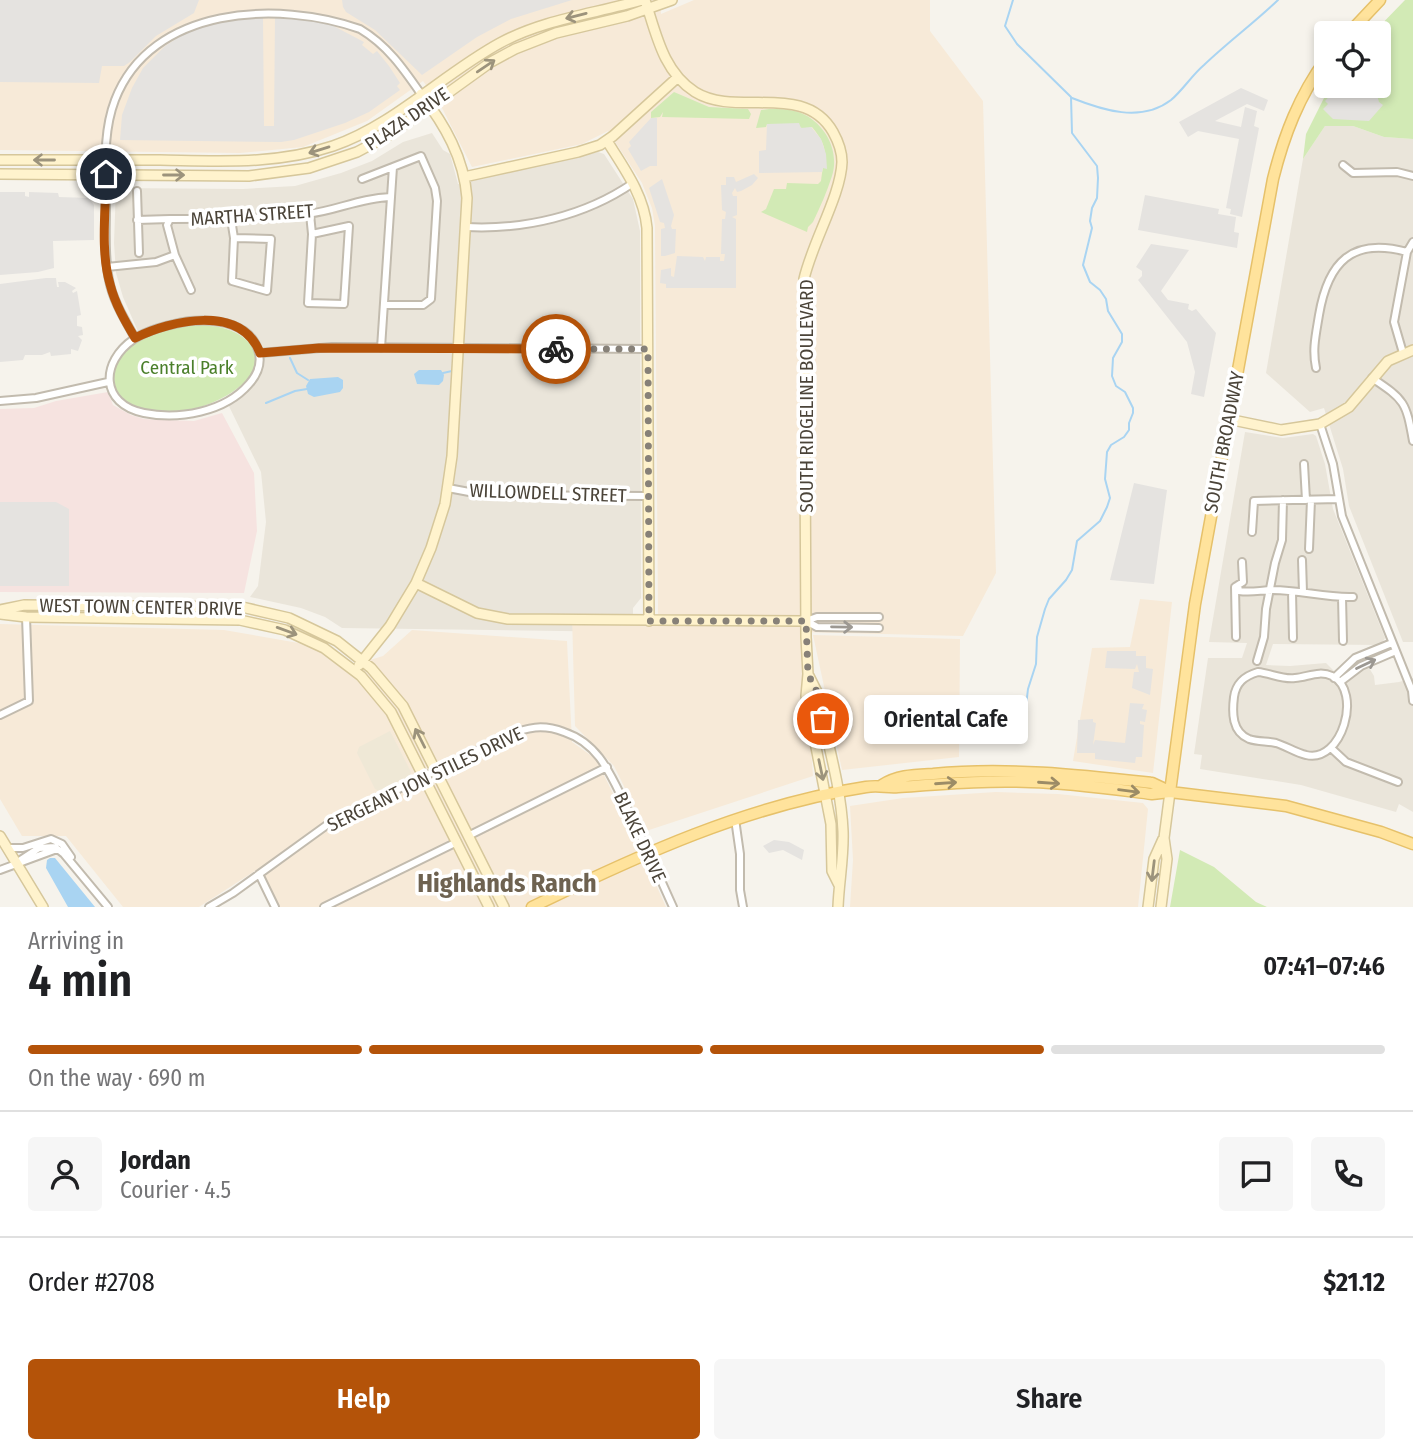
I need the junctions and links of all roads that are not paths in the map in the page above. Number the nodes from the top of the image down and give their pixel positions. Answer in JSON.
{"nodes":[{"id":1,"x":672,"y":0,"type":"edge"},
{"id":2,"x":1380,"y":0,"type":"edge"},
{"id":3,"x":645,"y":3,"type":"edge"},
{"id":4,"x":220,"y":10,"type":"dead end"},
{"id":5,"x":315,"y":10,"type":"dead end"},
{"id":6,"x":1360,"y":21,"type":"edge"},
{"id":7,"x":678,"y":77,"type":"junction"},
{"id":8,"x":1314,"y":78,"type":"edge"},
{"id":9,"x":421,"y":94,"type":"junction"},
{"id":10,"x":430,"y":105,"type":"junction"},
{"id":11,"x":607,"y":141,"type":"junction"},
{"id":12,"x":0,"y":160,"type":"edge"},
{"id":13,"x":106,"y":160,"type":"junction"},
{"id":14,"x":1343,"y":165,"type":"dead end"},
{"id":15,"x":393,"y":167,"type":"junction"},
{"id":16,"x":0,"y":174,"type":"edge"},
{"id":17,"x":106,"y":174,"type":"junction"},
{"id":18,"x":1413,"y":176,"type":"edge"},
{"id":19,"x":464,"y":177,"type":"junction"},
{"id":20,"x":362,"y":179,"type":"dead end"},
{"id":21,"x":634,"y":183,"type":"junction"},
{"id":22,"x":137,"y":191,"type":"dead end"},
{"id":23,"x":391,"y":197,"type":"junction"},
{"id":24,"x":310,"y":214,"type":"junction"},
{"id":25,"x":170,"y":219,"type":"junction"},
{"id":26,"x":231,"y":219,"type":"junction"},
{"id":27,"x":137,"y":220,"type":"junction"},
{"id":28,"x":466,"y":227,"type":"junction"},
{"id":29,"x":312,"y":234,"type":"junction"},
{"id":30,"x":234,"y":238,"type":"junction"},
{"id":31,"x":1413,"y":242,"type":"edge"},
{"id":32,"x":1407,"y":252,"type":"junction"},
{"id":33,"x":139,"y":253,"type":"dead end"},
{"id":34,"x":176,"y":255,"type":"junction"},
{"id":35,"x":107,"y":267,"type":"junction"},
{"id":36,"x":191,"y":290,"type":"dead end"},
{"id":37,"x":384,"y":305,"type":"junction"},
{"id":38,"x":135,"y":338,"type":"junction"},
{"id":39,"x":381,"y":348,"type":"junction"},
{"id":40,"x":458,"y":348,"type":"junction"},
{"id":41,"x":648,"y":349,"type":"junction"},
{"id":42,"x":1408,"y":351,"type":"edge"},
{"id":43,"x":260,"y":353,"type":"junction"},
{"id":44,"x":1316,"y":368,"type":"dead end"},
{"id":45,"x":1372,"y":379,"type":"junction"},
{"id":46,"x":108,"y":382,"type":"junction"},
{"id":47,"x":0,"y":401,"type":"edge"},
{"id":48,"x":1228,"y":419,"type":"junction"},
{"id":49,"x":1320,"y":424,"type":"junction"},
{"id":50,"x":1413,"y":441,"type":"edge"},
{"id":51,"x":1304,"y":464,"type":"dead end"},
{"id":52,"x":448,"y":488,"type":"junction"},
{"id":53,"x":648,"y":496,"type":"junction"},
{"id":54,"x":1339,"y":499,"type":"junction"},
{"id":55,"x":1283,"y":500,"type":"junction"},
{"id":56,"x":1308,"y":500,"type":"junction"},
{"id":57,"x":1252,"y":532,"type":"dead end"},
{"id":58,"x":1309,"y":548,"type":"dead end"},
{"id":59,"x":1302,"y":560,"type":"dead end"},
{"id":60,"x":1242,"y":562,"type":"dead end"},
{"id":61,"x":416,"y":583,"type":"junction"},
{"id":62,"x":1239,"y":584,"type":"junction"},
{"id":63,"x":1271,"y":590,"type":"junction"},
{"id":64,"x":1292,"y":592,"type":"junction"},
{"id":65,"x":1303,"y":592,"type":"junction"},
{"id":66,"x":1342,"y":597,"type":"junction"},
{"id":67,"x":1353,"y":597,"type":"dead end"},
{"id":68,"x":3,"y":613,"type":"edge"},
{"id":69,"x":26,"y":617,"type":"junction"},
{"id":70,"x":879,"y":617,"type":"dead end"},
{"id":71,"x":649,"y":621,"type":"junction"},
{"id":72,"x":806,"y":621,"type":"junction"},
{"id":73,"x":879,"y":628,"type":"dead end"},
{"id":74,"x":1236,"y":638,"type":"dead end"},
{"id":75,"x":1293,"y":638,"type":"dead end"},
{"id":76,"x":1343,"y":641,"type":"dead end"},
{"id":77,"x":1392,"y":643,"type":"junction"},
{"id":78,"x":1396,"y":651,"type":"junction"},
{"id":79,"x":363,"y":661,"type":"junction"},
{"id":80,"x":1257,"y":661,"type":"dead end"},
{"id":81,"x":355,"y":670,"type":"junction"},
{"id":82,"x":808,"y":674,"type":"junction"},
{"id":83,"x":1337,"y":680,"type":"junction"},
{"id":84,"x":1413,"y":701,"type":"edge"},
{"id":85,"x":0,"y":715,"type":"edge"},
{"id":86,"x":1331,"y":748,"type":"junction"},
{"id":87,"x":607,"y":767,"type":"junction"},
{"id":88,"x":436,"y":770,"type":"junction"},
{"id":89,"x":425,"y":776,"type":"junction"},
{"id":90,"x":1398,"y":782,"type":"dead end"},
{"id":91,"x":1170,"y":792,"type":"junction"},
{"id":92,"x":837,"y":793,"type":"junction"},
{"id":93,"x":826,"y":795,"type":"junction"},
{"id":94,"x":735,"y":820,"type":"junction"},
{"id":95,"x":0,"y":836,"type":"edge"},
{"id":96,"x":468,"y":836,"type":"junction"},
{"id":97,"x":1164,"y":838,"type":"junction"},
{"id":98,"x":457,"y":842,"type":"junction"},
{"id":99,"x":1413,"y":844,"type":"edge"},
{"id":100,"x":7,"y":848,"type":"junction"},
{"id":101,"x":649,"y":852,"type":"junction"},
{"id":102,"x":16,"y":863,"type":"junction"},
{"id":103,"x":0,"y":870,"type":"edge"},
{"id":104,"x":80,"y":874,"type":"junction"},
{"id":105,"x":259,"y":874,"type":"junction"},
{"id":106,"x":839,"y":885,"type":"junction"},
{"id":107,"x":43,"y":907,"type":"edge"},
{"id":108,"x":108,"y":907,"type":"edge"},
{"id":109,"x":209,"y":907,"type":"edge"},
{"id":110,"x":275,"y":907,"type":"edge"},
{"id":111,"x":324,"y":907,"type":"edge"},
{"id":112,"x":489,"y":907,"type":"edge"},
{"id":113,"x":504,"y":907,"type":"edge"},
{"id":114,"x":532,"y":907,"type":"edge"},
{"id":115,"x":673,"y":907,"type":"edge"},
{"id":116,"x":743,"y":907,"type":"edge"},
{"id":117,"x":838,"y":907,"type":"edge"},
{"id":118,"x":1148,"y":907,"type":"edge"},
{"id":119,"x":1161,"y":907,"type":"edge"}],
"edges":[{"from":1,"to":3,"type":"street","name":"PLAZA DRIVE"},
{"from":2,"to":6,"type":"main road"},
{"from":3,"to":7,"type":"street","name":"SOUTH RIDGELINE BOULEVARD"},
{"from":3,"to":9,"type":"street","name":"PLAZA DRIVE","one_way":true},
{"from":10,"to":3,"type":"street","name":"PLAZA DRIVE","one_way":true},
{"from":4,"to":13,"type":"street"},
{"from":5,"to":9,"type":"street"},
{"from":7,"to":11,"type":"street"},
{"from":7,"to":72,"type":"street","name":"SOUTH RIDGELINE BOULEVARD"},
{"from":8,"to":48,"type":"main road","name":"SOUTH BROADWAY"},
{"from":9,"to":10,"type":"street"},
{"from":9,"to":13,"type":"street","name":"PLAZA DRIVE","one_way":true},
{"from":17,"to":10,"type":"street","name":"PLAZA DRIVE","one_way":true},
{"from":10,"to":19,"type":"street"},
{"from":11,"to":19,"type":"street"},
{"from":11,"to":21,"type":"street"},
{"from":13,"to":12,"type":"street","name":"PLAZA DRIVE","one_way":true},
{"from":13,"to":17,"type":"street"},
{"from":14,"to":18,"type":"street"},
{"from":15,"to":20,"type":"street"},
{"from":15,"to":23,"type":"street"},
{"from":15,"to":37,"type":"street"},
{"from":16,"to":17,"type":"street","name":"PLAZA DRIVE"},
{"from":17,"to":35,"type":"street"},
{"from":19,"to":28,"type":"street"},
{"from":21,"to":28,"type":"street"},
{"from":21,"to":41,"type":"street"},
{"from":22,"to":27,"type":"street"},
{"from":23,"to":24,"type":"street","name":"MARTHA STREET"},
{"from":23,"to":37,"type":"street"},
{"from":24,"to":26,"type":"street","name":"MARTHA STREET"},
{"from":24,"to":29,"type":"street"},
{"from":25,"to":26,"type":"street","name":"MARTHA STREET"},
{"from":25,"to":27,"type":"street","name":"MARTHA STREET"},
{"from":25,"to":34,"type":"street","name":"MARTHA STREET"},
{"from":26,"to":30,"type":"street"},
{"from":27,"to":33,"type":"street"},
{"from":28,"to":40,"type":"street"},
{"from":29,"to":29,"type":"street"},
{"from":30,"to":30,"type":"street"},
{"from":31,"to":32,"type":"street"},
{"from":32,"to":42,"type":"street"},
{"from":32,"to":44,"type":"street"},
{"from":34,"to":35,"type":"street"},
{"from":34,"to":36,"type":"street","name":"MARTHA STREET"},
{"from":35,"to":38,"type":"street"},
{"from":37,"to":39,"type":"street"},
{"from":38,"to":43,"type":"street"},
{"from":38,"to":46,"type":"street"},
{"from":39,"to":40,"type":"street"},
{"from":39,"to":43,"type":"street"},
{"from":40,"to":41,"type":"street"},
{"from":40,"to":52,"type":"street"},
{"from":41,"to":53,"type":"street"},
{"from":42,"to":45,"type":"street"},
{"from":43,"to":46,"type":"street"},
{"from":45,"to":49,"type":"street"},
{"from":45,"to":50,"type":"street"},
{"from":46,"to":47,"type":"street"},
{"from":48,"to":49,"type":"street"},
{"from":48,"to":91,"type":"main road","name":"SOUTH BROADWAY"},
{"from":49,"to":54,"type":"street"},
{"from":51,"to":56,"type":"street"},
{"from":52,"to":53,"type":"street","name":"WILLOWDELL STREET"},
{"from":52,"to":61,"type":"street"},
{"from":53,"to":71,"type":"street"},
{"from":54,"to":56,"type":"street"},
{"from":54,"to":77,"type":"street"},
{"from":55,"to":56,"type":"street"},
{"from":55,"to":57,"type":"street"},
{"from":55,"to":63,"type":"street"},
{"from":56,"to":58,"type":"street"},
{"from":59,"to":65,"type":"street"},
{"from":60,"to":62,"type":"street"},
{"from":61,"to":71,"type":"street"},
{"from":61,"to":79,"type":"street"},
{"from":62,"to":63,"type":"street"},
{"from":62,"to":74,"type":"street"},
{"from":63,"to":64,"type":"street"},
{"from":63,"to":80,"type":"street"},
{"from":64,"to":65,"type":"street"},
{"from":64,"to":75,"type":"street"},
{"from":65,"to":66,"type":"street"},
{"from":66,"to":67,"type":"street"},
{"from":66,"to":76,"type":"street"},
{"from":68,"to":69,"type":"street","name":"WEST TOWN CENTER DRIVE"},
{"from":68,"to":79,"type":"street","name":"WEST TOWN CENTER DRIVE"},
{"from":69,"to":81,"type":"street","name":"WEST TOWN CENTER DRIVE","one_way":true},
{"from":69,"to":85,"type":"street"},
{"from":70,"to":72,"type":"street"},
{"from":71,"to":72,"type":"street"},
{"from":72,"to":73,"type":"street","one_way":true},
{"from":72,"to":82,"type":"street","name":"SOUTH RIDGELINE BOULEVARD"},
{"from":77,"to":78,"type":"street"},
{"from":77,"to":83,"type":"street"},
{"from":83,"to":78,"type":"street","one_way":true},
{"from":78,"to":84,"type":"street"},
{"from":79,"to":81,"type":"street"},
{"from":88,"to":79,"type":"street","name":"WEST TOWN CENTER DRIVE","one_way":true},
{"from":81,"to":89,"type":"street","name":"WEST TOWN CENTER DRIVE"},
{"from":82,"to":92,"type":"street","name":"SOUTH RIDGELINE BOULEVARD"},
{"from":82,"to":93,"type":"street","name":"SOUTH RIDGELINE BOULEVARD","one_way":true},
{"from":83,"to":86,"type":"street"},
{"from":83,"to":86,"type":"street"},
{"from":86,"to":90,"type":"street"},
{"from":87,"to":88,"type":"street","name":"SERGEANT JON STILES DRIVE"},
{"from":87,"to":96,"type":"street"},
{"from":87,"to":101,"type":"street","name":"BLAKE DRIVE"},
{"from":88,"to":89,"type":"street","name":"SERGEANT JON STILES DRIVE"},
{"from":88,"to":96,"type":"street","name":"WEST TOWN CENTER DRIVE"},
{"from":89,"to":98,"type":"street","name":"WEST TOWN CENTER DRIVE"},
{"from":89,"to":105,"type":"street","name":"SERGEANT JON STILES DRIVE"},
{"from":91,"to":92,"type":"main road"},
{"from":91,"to":97,"type":"street","name":"SOUTH BROADWAY"},
{"from":91,"to":99,"type":"main road"},
{"from":92,"to":93,"type":"main road"},
{"from":92,"to":106,"type":"street","name":"SOUTH RIDGELINE BOULEVARD"},
{"from":93,"to":94,"type":"main road"},
{"from":93,"to":106,"type":"street","name":"SOUTH RIDGELINE BOULEVARD"},
{"from":94,"to":101,"type":"main road"},
{"from":94,"to":116,"type":"street"},
{"from":95,"to":100,"type":"street"},
{"from":96,"to":113,"type":"street","name":"WEST TOWN CENTER DRIVE"},
{"from":97,"to":118,"type":"street","name":"SOUTH BROADWAY","one_way":true},
{"from":97,"to":119,"type":"street","name":"SOUTH BROADWAY"},
{"from":98,"to":111,"type":"street"},
{"from":98,"to":112,"type":"street","name":"WEST TOWN CENTER DRIVE"},
{"from":100,"to":102,"type":"street"},
{"from":100,"to":104,"type":"street"},
{"from":101,"to":114,"type":"main road"},
{"from":101,"to":115,"type":"street","name":"BLAKE DRIVE"},
{"from":102,"to":103,"type":"street"},
{"from":102,"to":104,"type":"street"},
{"from":102,"to":107,"type":"street"},
{"from":104,"to":108,"type":"street"},
{"from":105,"to":109,"type":"street","name":"SERGEANT JON STILES DRIVE"},
{"from":105,"to":110,"type":"street"},
{"from":106,"to":117,"type":"street"}]}
